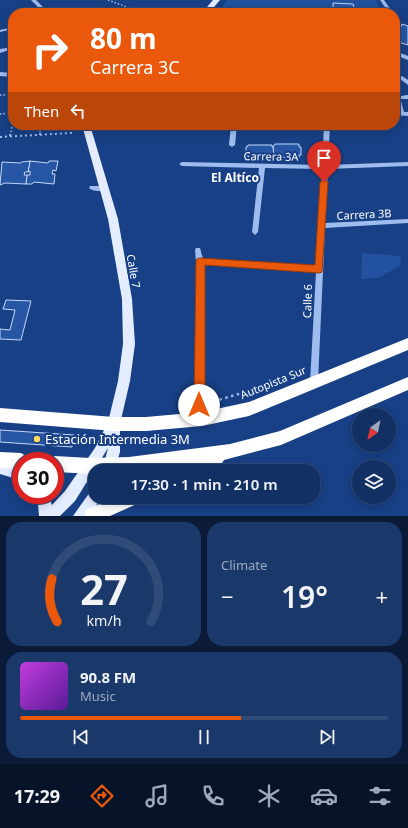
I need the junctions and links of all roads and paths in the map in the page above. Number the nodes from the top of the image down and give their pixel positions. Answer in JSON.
{"nodes":[{"id":1,"x":33,"y":0,"type":"edge"},
{"id":2,"x":108,"y":0,"type":"edge"},
{"id":3,"x":217,"y":0,"type":"edge"},
{"id":4,"x":42,"y":8,"type":"edge"},
{"id":5,"x":130,"y":8,"type":"edge"},
{"id":6,"x":210,"y":8,"type":"edge"},
{"id":7,"x":402,"y":78,"type":"dead end"},
{"id":8,"x":408,"y":83,"type":"edge"},
{"id":9,"x":400,"y":105,"type":"edge"},
{"id":10,"x":405,"y":114,"type":"edge"},
{"id":11,"x":11,"y":130,"type":"edge"},
{"id":12,"x":40,"y":130,"type":"edge"},
{"id":13,"x":71,"y":130,"type":"edge"},
{"id":14,"x":87,"y":130,"type":"edge"},
{"id":15,"x":234,"y":130,"type":"edge"},
{"id":16,"x":327,"y":130,"type":"edge"},
{"id":17,"x":40,"y":135,"type":"junction"},
{"id":18,"x":10,"y":136,"type":"junction"},
{"id":19,"x":0,"y":137,"type":"edge"},
{"id":20,"x":232,"y":145,"type":"dead end"},
{"id":21,"x":182,"y":164,"type":"dead end"},
{"id":22,"x":408,"y":164,"type":"edge"},
{"id":23,"x":262,"y":166,"type":"junction"},
{"id":24,"x":325,"y":167,"type":"junction"},
{"id":25,"x":92,"y":188,"type":"dead end"},
{"id":26,"x":104,"y":188,"type":"junction"},
{"id":27,"x":408,"y":221,"type":"edge"},
{"id":28,"x":321,"y":226,"type":"junction"},
{"id":29,"x":255,"y":232,"type":"dead end"},
{"id":30,"x":198,"y":250,"type":"dead end"},
{"id":31,"x":200,"y":262,"type":"junction"},
{"id":32,"x":319,"y":269,"type":"junction"},
{"id":33,"x":408,"y":344,"type":"edge"},
{"id":34,"x":286,"y":380,"type":"dead end"},
{"id":35,"x":314,"y":382,"type":"junction"},
{"id":36,"x":408,"y":383,"type":"edge"},
{"id":37,"x":200,"y":412,"type":"junction"},
{"id":38,"x":0,"y":415,"type":"edge"},
{"id":39,"x":114,"y":424,"type":"junction"},
{"id":40,"x":230,"y":452,"type":"junction"},
{"id":41,"x":0,"y":460,"type":"edge"},
{"id":42,"x":12,"y":461,"type":"edge"},
{"id":43,"x":91,"y":464,"type":"edge"},
{"id":44,"x":110,"y":464,"type":"edge"},
{"id":45,"x":143,"y":464,"type":"edge"},
{"id":46,"x":204,"y":464,"type":"edge"},
{"id":47,"x":64,"y":465,"type":"edge"},
{"id":48,"x":88,"y":466,"type":"edge"},
{"id":49,"x":0,"y":468,"type":"edge"},
{"id":50,"x":88,"y":469,"type":"edge"},
{"id":51,"x":12,"y":471,"type":"edge"},
{"id":52,"x":44,"y":504,"type":"edge"},
{"id":53,"x":89,"y":504,"type":"edge"},
{"id":54,"x":118,"y":504,"type":"edge"},
{"id":55,"x":46,"y":516,"type":"edge"},
{"id":56,"x":51,"y":516,"type":"edge"},
{"id":57,"x":80,"y":516,"type":"edge"},
{"id":58,"x":92,"y":516,"type":"edge"}],
"edges":[{"from":1,"to":4,"type":"street"},
{"from":2,"to":5,"type":"path"},
{"from":3,"to":6,"type":"main road"},
{"from":7,"to":8,"type":"street"},
{"from":9,"to":10,"type":"street"},
{"from":11,"to":18,"type":"path"},
{"from":12,"to":17,"type":"path"},
{"from":13,"to":17,"type":"path"},
{"from":14,"to":26,"type":"main road","name":"Calle 7"},
{"from":15,"to":20,"type":"street"},
{"from":16,"to":24,"type":"street","name":"Calle 6"},
{"from":17,"to":18,"type":"path"},
{"from":18,"to":19,"type":"path"},
{"from":21,"to":23,"type":"street","name":"Carrera 3A"},
{"from":22,"to":24,"type":"street","name":"Carrera 3A"},
{"from":23,"to":24,"type":"street","name":"Carrera 3A"},
{"from":23,"to":29,"type":"street"},
{"from":24,"to":28,"type":"street","name":"Calle 6"},
{"from":25,"to":26,"type":"street"},
{"from":26,"to":39,"type":"main road","name":"Calle 7"},
{"from":27,"to":28,"type":"street","name":"Carrera 3B"},
{"from":28,"to":32,"type":"street","name":"Calle 6"},
{"from":30,"to":31,"type":"street"},
{"from":31,"to":32,"type":"street"},
{"from":31,"to":37,"type":"street"},
{"from":32,"to":35,"type":"street","name":"Calle 6"},
{"from":33,"to":35,"type":"highway","name":"Autopista Sur"},
{"from":34,"to":37,"type":"path"},
{"from":35,"to":37,"type":"highway","name":"Autopista Sur"},
{"from":36,"to":40,"type":"highway"},
{"from":37,"to":39,"type":"highway","name":"Autopista Sur"},
{"from":38,"to":39,"type":"highway","name":"Autopista Sur"},
{"from":39,"to":43,"type":"main road"},
{"from":39,"to":44,"type":"main road"},
{"from":40,"to":45,"type":"highway"},
{"from":40,"to":46,"type":"highway"},
{"from":41,"to":42,"type":"highway"},
{"from":47,"to":48,"type":"highway"},
{"from":49,"to":51,"type":"main road"},
{"from":50,"to":56,"type":"main road"},
{"from":52,"to":55,"type":"main road"},
{"from":53,"to":57,"type":"main road"},
{"from":54,"to":58,"type":"highway"}]}
